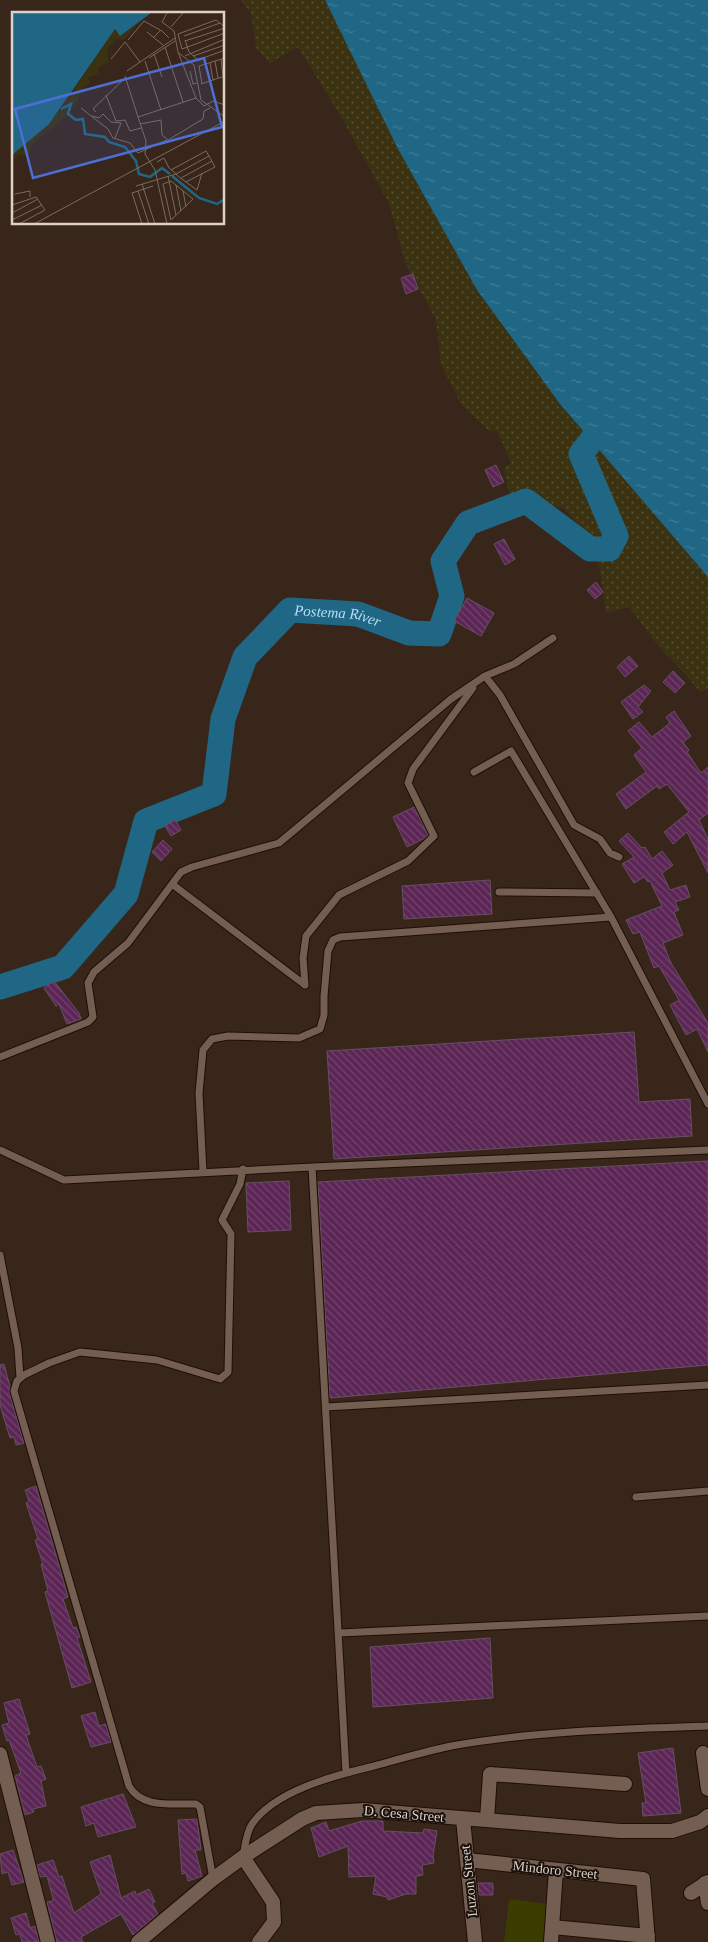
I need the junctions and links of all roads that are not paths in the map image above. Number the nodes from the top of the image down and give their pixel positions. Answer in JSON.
{"nodes":[{"id":1,"x":553,"y":638,"type":"dead end"},
{"id":2,"x":485,"y":676,"type":"junction"},
{"id":3,"x":476,"y":683,"type":"junction"},
{"id":4,"x":474,"y":772,"type":"dead end"},
{"id":5,"x":619,"y":857,"type":"dead end"},
{"id":6,"x":172,"y":884,"type":"junction"},
{"id":7,"x":499,"y":892,"type":"dead end"},
{"id":8,"x":597,"y":894,"type":"junction"},
{"id":9,"x":611,"y":917,"type":"junction"},
{"id":10,"x":0,"y":1057,"type":"edge"},
{"id":11,"x":708,"y":1104,"type":"edge"},
{"id":12,"x":0,"y":1150,"type":"edge"},
{"id":13,"x":708,"y":1150,"type":"edge"},
{"id":14,"x":312,"y":1167,"type":"junction"},
{"id":15,"x":243,"y":1169,"type":"junction"},
{"id":16,"x":203,"y":1172,"type":"junction"},
{"id":17,"x":0,"y":1255,"type":"edge"},
{"id":18,"x":20,"y":1378,"type":"junction"},
{"id":19,"x":708,"y":1384,"type":"edge"},
{"id":20,"x":326,"y":1407,"type":"junction"},
{"id":21,"x":708,"y":1490,"type":"edge"},
{"id":22,"x":636,"y":1496,"type":"dead end"},
{"id":23,"x":708,"y":1616,"type":"edge"},
{"id":24,"x":338,"y":1634,"type":"junction"},
{"id":25,"x":708,"y":1726,"type":"edge"},
{"id":26,"x":703,"y":1753,"type":"dead end"},
{"id":27,"x":0,"y":1754,"type":"edge"},
{"id":28,"x":346,"y":1773,"type":"junction"},
{"id":29,"x":625,"y":1784,"type":"dead end"},
{"id":30,"x":708,"y":1789,"type":"edge"},
{"id":31,"x":708,"y":1816,"type":"edge"},
{"id":32,"x":464,"y":1819,"type":"junction"},
{"id":33,"x":487,"y":1820,"type":"junction"},
{"id":34,"x":243,"y":1857,"type":"junction"},
{"id":35,"x":467,"y":1860,"type":"junction"},
{"id":36,"x":556,"y":1870,"type":"junction"},
{"id":37,"x":213,"y":1879,"type":"junction"},
{"id":38,"x":707,"y":1882,"type":"edge"},
{"id":39,"x":691,"y":1893,"type":"dead end"},
{"id":40,"x":708,"y":1903,"type":"edge"},
{"id":41,"x":552,"y":1927,"type":"junction"},
{"id":42,"x":648,"y":1939,"type":"edge"},
{"id":43,"x":48,"y":1942,"type":"edge"},
{"id":44,"x":138,"y":1942,"type":"edge"},
{"id":45,"x":259,"y":1942,"type":"edge"},
{"id":46,"x":475,"y":1942,"type":"edge"},
{"id":47,"x":551,"y":1942,"type":"edge"}],
"edges":[{"from":1,"to":2,"type":"lane"},
{"from":2,"to":3,"type":"lane"},
{"from":2,"to":5,"type":"lane"},
{"from":3,"to":6,"type":"lane"},
{"from":3,"to":6,"type":"lane"},
{"from":4,"to":8,"type":"lane"},
{"from":6,"to":10,"type":"lane"},
{"from":7,"to":8,"type":"lane"},
{"from":8,"to":9,"type":"lane"},
{"from":9,"to":11,"type":"lane"},
{"from":9,"to":16,"type":"lane"},
{"from":12,"to":16,"type":"lane"},
{"from":13,"to":14,"type":"lane"},
{"from":14,"to":15,"type":"lane"},
{"from":14,"to":20,"type":"lane"},
{"from":15,"to":16,"type":"lane"},
{"from":15,"to":18,"type":"lane"},
{"from":17,"to":18,"type":"lane"},
{"from":18,"to":37,"type":"lane"},
{"from":19,"to":20,"type":"lane"},
{"from":20,"to":24,"type":"lane"},
{"from":21,"to":22,"type":"lane"},
{"from":23,"to":24,"type":"lane"},
{"from":24,"to":28,"type":"lane"},
{"from":25,"to":28,"type":"lane"},
{"from":26,"to":30,"type":"street"},
{"from":27,"to":43,"type":"street"},
{"from":28,"to":34,"type":"lane"},
{"from":29,"to":33,"type":"street"},
{"from":31,"to":33,"type":"street","name":"D. Cesa Street"},
{"from":32,"to":33,"type":"street","name":"D. Cesa Street"},
{"from":32,"to":34,"type":"street","name":"D. Cesa Street"},
{"from":32,"to":35,"type":"street","name":"Luzon Street"},
{"from":34,"to":37,"type":"street","name":"D. Cesa Street"},
{"from":34,"to":45,"type":"street"},
{"from":35,"to":36,"type":"street","name":"Mindoro Street"},
{"from":35,"to":46,"type":"street","name":"Luzon Street"},
{"from":36,"to":41,"type":"street"},
{"from":36,"to":42,"type":"street","name":"Mindoro Street"},
{"from":37,"to":44,"type":"street","name":"D. Cesa Street"},
{"from":38,"to":39,"type":"street"},
{"from":38,"to":40,"type":"street"},
{"from":41,"to":42,"type":"street"},
{"from":41,"to":47,"type":"street"}]}
